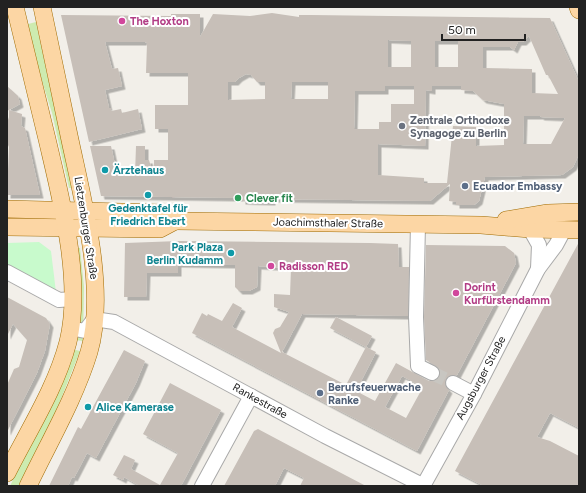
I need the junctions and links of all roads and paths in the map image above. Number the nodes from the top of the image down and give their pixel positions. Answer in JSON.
{"nodes":[{"id":1,"x":15,"y":7,"type":"edge"},
{"id":2,"x":42,"y":7,"type":"edge"},
{"id":3,"x":7,"y":210,"type":"edge"},
{"id":4,"x":62,"y":211,"type":"junction"},
{"id":5,"x":85,"y":212,"type":"junction"},
{"id":6,"x":579,"y":212,"type":"edge"},
{"id":7,"x":175,"y":221,"type":"junction"},
{"id":8,"x":418,"y":224,"type":"junction"},
{"id":9,"x":481,"y":225,"type":"junction"},
{"id":10,"x":7,"y":227,"type":"edge"},
{"id":11,"x":65,"y":228,"type":"junction"},
{"id":12,"x":88,"y":228,"type":"junction"},
{"id":13,"x":530,"y":229,"type":"junction"},
{"id":14,"x":572,"y":230,"type":"edge"},
{"id":15,"x":538,"y":269,"type":"junction"},
{"id":16,"x":7,"y":272,"type":"edge"},
{"id":17,"x":73,"y":299,"type":"junction"},
{"id":18,"x":94,"y":318,"type":"junction"},
{"id":19,"x":70,"y":328,"type":"junction"},
{"id":20,"x":432,"y":373,"type":"tunnel mouth"},
{"id":21,"x":453,"y":383,"type":"tunnel mouth"},
{"id":22,"x":474,"y":394,"type":"junction"},
{"id":23,"x":252,"y":396,"type":"junction"},
{"id":24,"x":7,"y":473,"type":"edge"},
{"id":25,"x":28,"y":486,"type":"edge"},
{"id":26,"x":202,"y":486,"type":"edge"},
{"id":27,"x":424,"y":486,"type":"edge"}],
"edges":[{"from":1,"to":4,"type":"main road","name":"Lietzenburger Straße"},
{"from":2,"to":5,"type":"main road","name":"Lietzenburger Straße"},
{"from":3,"to":4,"type":"main road","name":"Joachimsthaler Straße"},
{"from":4,"to":5,"type":"main road","name":"Joachimsthaler Straße"},
{"from":4,"to":11,"type":"main road","name":"Lietzenburger Straße"},
{"from":5,"to":7,"type":"main road","name":"Joachimsthaler Straße"},
{"from":5,"to":12,"type":"main road","name":"Lietzenburger Straße"},
{"from":6,"to":9,"type":"main road","name":"Joachimsthaler Straße"},
{"from":7,"to":8,"type":"main road","name":"Joachimsthaler Straße"},
{"from":7,"to":12,"type":"main road","name":"Joachimsthaler Straße"},
{"from":8,"to":9,"type":"main road","name":"Joachimsthaler Straße"},
{"from":8,"to":20,"type":"street"},
{"from":9,"to":13,"type":"main road","name":"Joachimsthaler Straße"},
{"from":10,"to":11,"type":"main road","name":"Joachimsthaler Straße"},
{"from":11,"to":12,"type":"main road","name":"Joachimsthaler Straße"},
{"from":11,"to":17,"type":"main road","name":"Lietzenburger Straße"},
{"from":12,"to":18,"type":"main road","name":"Lietzenburger Straße"},
{"from":13,"to":14,"type":"main road","name":"Joachimsthaler Straße"},
{"from":13,"to":15,"type":"street","name":"Augsburger Straße"},
{"from":14,"to":15,"type":"street","name":"Augsburger Straße"},
{"from":15,"to":22,"type":"street","name":"Augsburger Straße"},
{"from":16,"to":17,"type":"street"},
{"from":17,"to":19,"type":"main road","name":"Lietzenburger Straße"},
{"from":18,"to":19,"type":"street"},
{"from":18,"to":23,"type":"street","name":"Rankestraße"},
{"from":18,"to":25,"type":"main road","name":"Lietzenburger Straße"},
{"from":19,"to":24,"type":"main road","name":"Lietzenburger Straße"},
{"from":21,"to":22,"type":"street"},
{"from":22,"to":27,"type":"street","name":"Augsburger Straße"},
{"from":23,"to":26,"type":"street"},
{"from":23,"to":27,"type":"street","name":"Rankestraße"}]}
